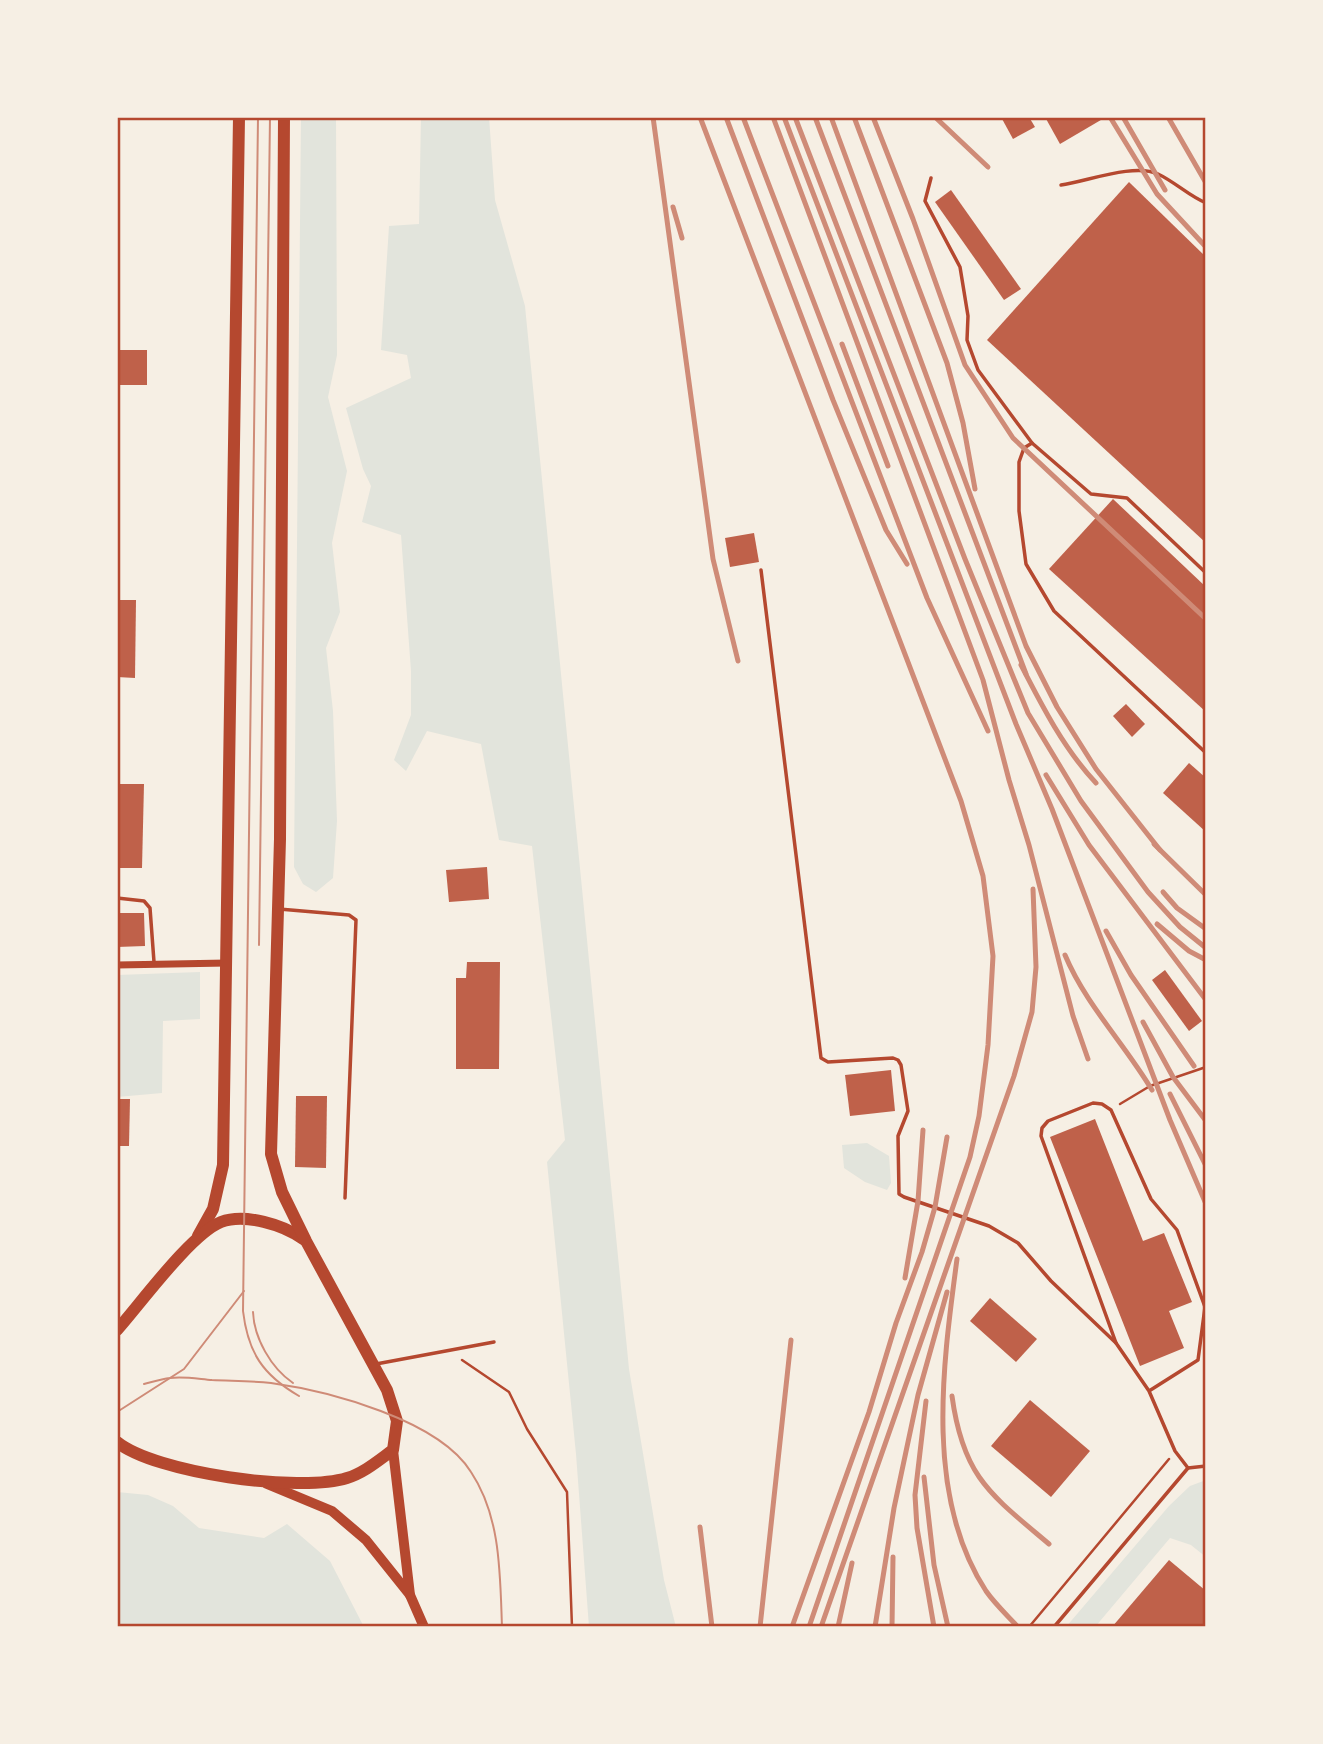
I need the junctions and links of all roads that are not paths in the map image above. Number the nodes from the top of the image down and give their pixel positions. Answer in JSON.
{"nodes":[{"id":1,"x":239,"y":117,"type":"edge"},
{"id":2,"x":284,"y":117,"type":"edge"},
{"id":3,"x":931,"y":178,"type":"dead end"},
{"id":4,"x":1061,"y":186,"type":"dead end"},
{"id":5,"x":1206,"y":203,"type":"edge"},
{"id":6,"x":1032,"y":443,"type":"junction"},
{"id":7,"x":761,"y":570,"type":"dead end"},
{"id":8,"x":1206,"y":573,"type":"edge"},
{"id":9,"x":1206,"y":753,"type":"edge"},
{"id":10,"x":117,"y":898,"type":"edge"},
{"id":11,"x":277,"y":909,"type":"junction"},
{"id":12,"x":227,"y":963,"type":"junction"},
{"id":13,"x":154,"y":964,"type":"junction"},
{"id":14,"x":117,"y":965,"type":"edge"},
{"id":15,"x":345,"y":1198,"type":"dead end"},
{"id":16,"x":198,"y":1236,"type":"junction"},
{"id":17,"x":306,"y":1241,"type":"junction"},
{"id":18,"x":117,"y":1330,"type":"edge"},
{"id":19,"x":494,"y":1342,"type":"dead end"},
{"id":20,"x":1116,"y":1343,"type":"junction"},
{"id":21,"x":374,"y":1365,"type":"junction"},
{"id":22,"x":1149,"y":1391,"type":"junction"},
{"id":23,"x":121,"y":1449,"type":"edge"},
{"id":24,"x":393,"y":1450,"type":"junction"},
{"id":25,"x":1206,"y":1466,"type":"edge"},
{"id":26,"x":1188,"y":1468,"type":"junction"},
{"id":27,"x":264,"y":1482,"type":"junction"},
{"id":28,"x":410,"y":1595,"type":"junction"},
{"id":29,"x":424,"y":1627,"type":"edge"},
{"id":30,"x":1054,"y":1627,"type":"edge"}],
"edges":[{"from":1,"to":12,"type":"main road"},
{"from":2,"to":11,"type":"main road"},
{"from":3,"to":6,"type":"lane"},
{"from":4,"to":5,"type":"lane"},
{"from":6,"to":8,"type":"lane"},
{"from":6,"to":9,"type":"lane"},
{"from":7,"to":20,"type":"lane"},
{"from":10,"to":13,"type":"lane"},
{"from":11,"to":15,"type":"lane"},
{"from":11,"to":17,"type":"main road"},
{"from":12,"to":13,"type":"street"},
{"from":12,"to":16,"type":"main road"},
{"from":13,"to":14,"type":"street"},
{"from":16,"to":17,"type":"main road"},
{"from":16,"to":18,"type":"main road"},
{"from":17,"to":21,"type":"main road"},
{"from":19,"to":21,"type":"lane"},
{"from":20,"to":22,"type":"lane"},
{"from":20,"to":22,"type":"lane"},
{"from":21,"to":24,"type":"main road"},
{"from":22,"to":26,"type":"lane"},
{"from":23,"to":27,"type":"main road"},
{"from":24,"to":27,"type":"main road"},
{"from":24,"to":28,"type":"main road"},
{"from":25,"to":26,"type":"lane"},
{"from":26,"to":30,"type":"lane"},
{"from":27,"to":28,"type":"main road"},
{"from":28,"to":29,"type":"main road"}]}
